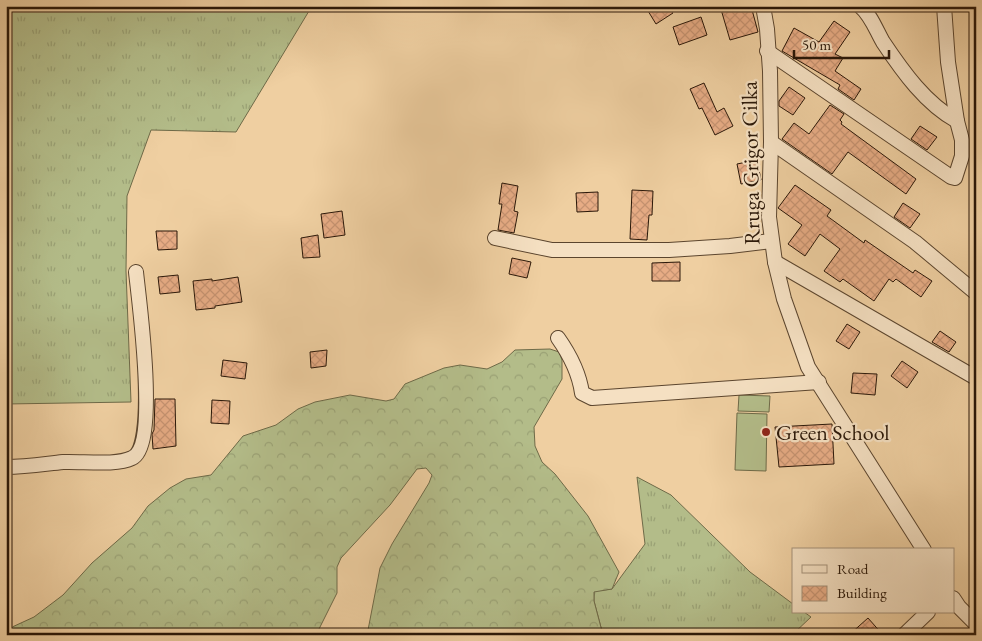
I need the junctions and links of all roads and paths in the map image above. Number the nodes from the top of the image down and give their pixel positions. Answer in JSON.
{"nodes":[{"id":1,"x":763,"y":6,"type":"edge"},
{"id":2,"x":860,"y":6,"type":"edge"},
{"id":3,"x":944,"y":6,"type":"edge"},
{"id":4,"x":768,"y":51,"type":"junction"},
{"id":5,"x":957,"y":121,"type":"junction"},
{"id":6,"x":771,"y":142,"type":"junction"},
{"id":7,"x":495,"y":238,"type":"dead end"},
{"id":8,"x":771,"y":242,"type":"junction"},
{"id":9,"x":775,"y":262,"type":"junction"},
{"id":10,"x":136,"y":272,"type":"dead end"},
{"id":11,"x":975,"y":292,"type":"edge"},
{"id":12,"x":558,"y":338,"type":"dead end"},
{"id":13,"x":976,"y":378,"type":"edge"},
{"id":14,"x":819,"y":382,"type":"junction"},
{"id":15,"x":6,"y":467,"type":"edge"},
{"id":16,"x":923,"y":548,"type":"edge"},
{"id":17,"x":954,"y":600,"type":"edge"},
{"id":18,"x":926,"y":614,"type":"edge"},
{"id":19,"x":976,"y":624,"type":"edge"},
{"id":20,"x":904,"y":635,"type":"edge"}],
"edges":[{"from":1,"to":4,"type":"street","name":"Rruga Grigor Cilka"},
{"from":2,"to":5,"type":"street"},
{"from":3,"to":5,"type":"street"},
{"from":4,"to":5,"type":"street"},
{"from":4,"to":6,"type":"street","name":"Rruga Grigor Cilka"},
{"from":6,"to":8,"type":"street","name":"Rruga Grigor Cilka"},
{"from":6,"to":11,"type":"street"},
{"from":7,"to":8,"type":"street"},
{"from":8,"to":9,"type":"street","name":"Rruga Grigor Cilka"},
{"from":9,"to":13,"type":"street"},
{"from":9,"to":14,"type":"street","name":"Rruga Grigor Cilka"},
{"from":10,"to":15,"type":"street"},
{"from":12,"to":14,"type":"street"},
{"from":14,"to":16,"type":"street","name":"Rruga Grigor Cilka"},
{"from":17,"to":19,"type":"street"},
{"from":18,"to":20,"type":"street"}]}
